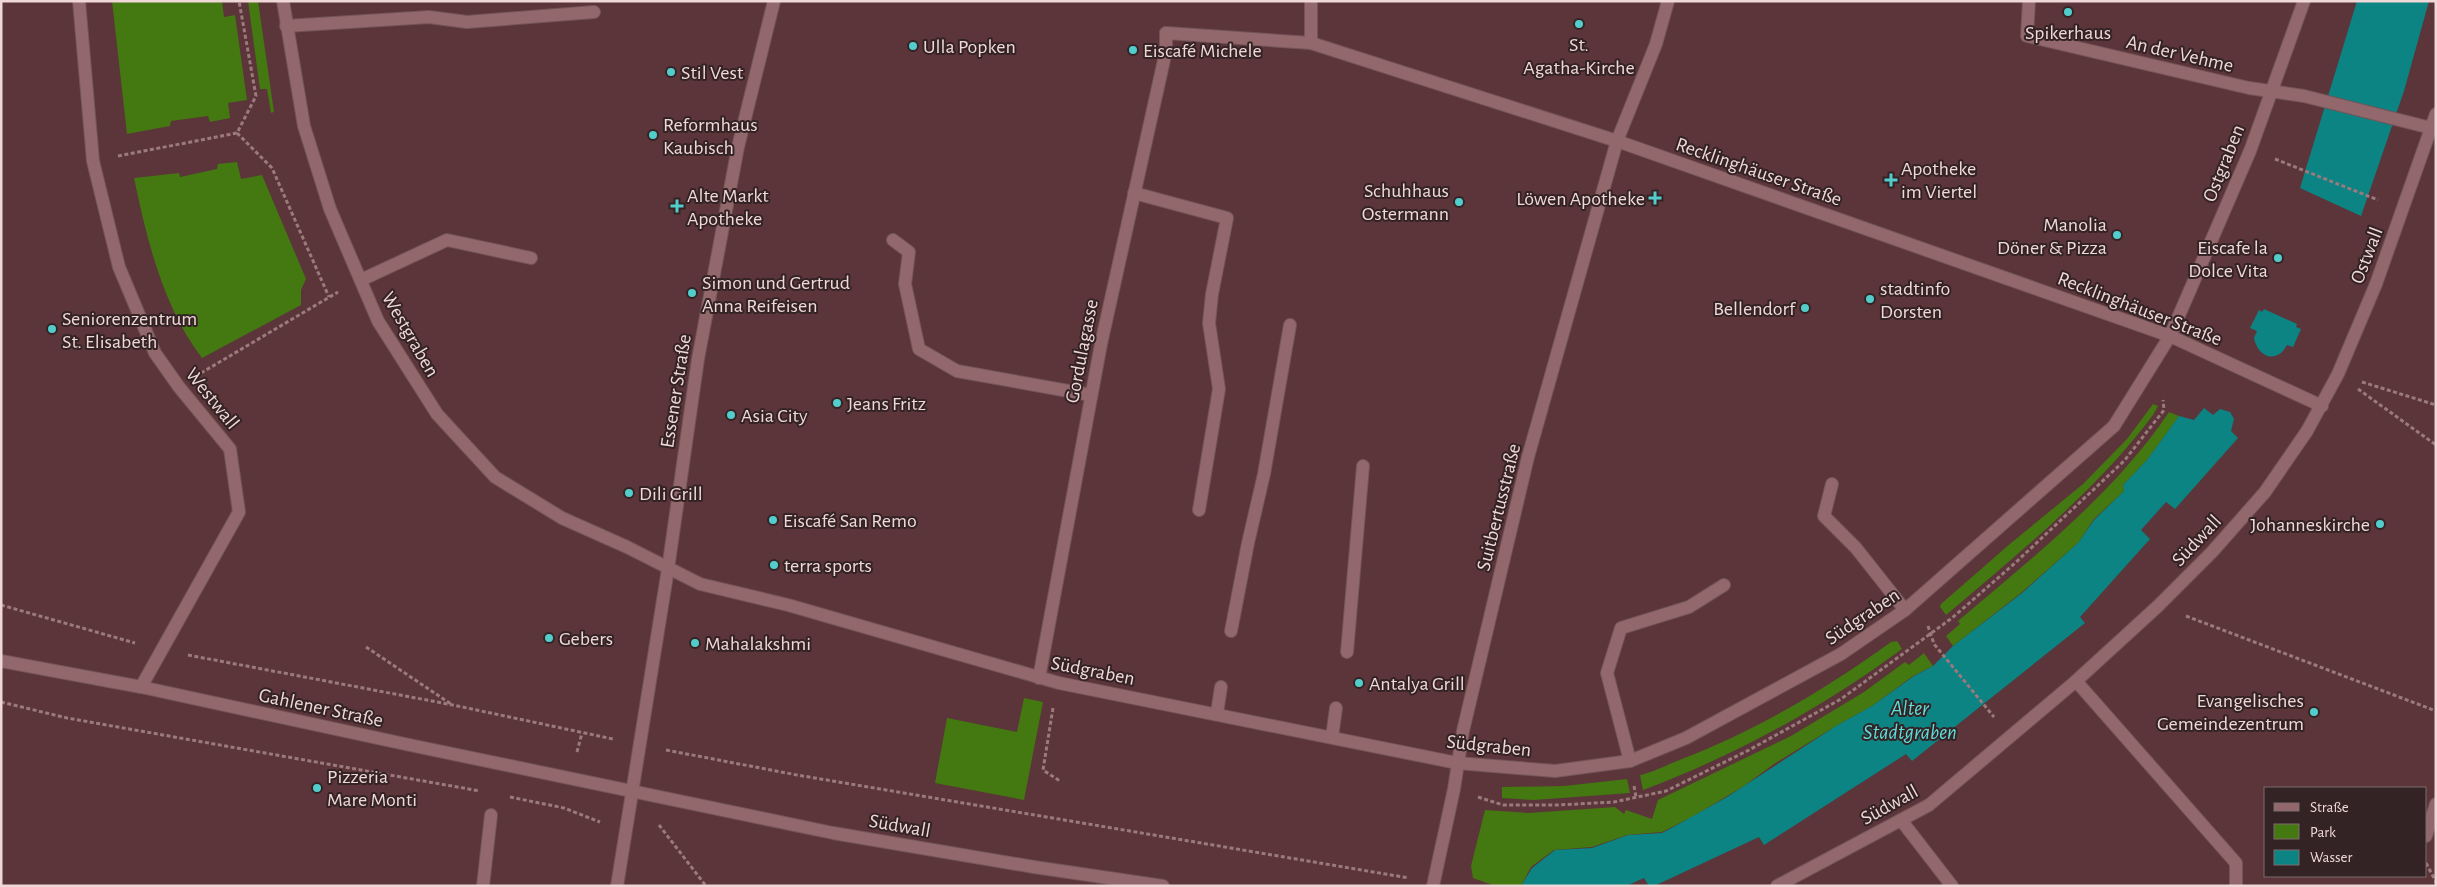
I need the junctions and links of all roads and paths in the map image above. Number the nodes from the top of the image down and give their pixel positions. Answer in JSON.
{"nodes":[{"id":1,"x":79,"y":1,"type":"edge"},
{"id":2,"x":239,"y":1,"type":"edge"},
{"id":3,"x":283,"y":1,"type":"edge"},
{"id":4,"x":774,"y":1,"type":"edge"},
{"id":5,"x":1311,"y":1,"type":"edge"},
{"id":6,"x":1668,"y":1,"type":"edge"},
{"id":7,"x":2029,"y":1,"type":"edge"},
{"id":8,"x":2304,"y":1,"type":"edge"},
{"id":9,"x":594,"y":12,"type":"dead end"},
{"id":10,"x":286,"y":26,"type":"junction"},
{"id":11,"x":1166,"y":33,"type":"joint"},
{"id":12,"x":1311,"y":43,"type":"junction"},
{"id":13,"x":2270,"y":92,"type":"junction"},
{"id":14,"x":2436,"y":114,"type":"edge"},
{"id":15,"x":2431,"y":128,"type":"junction"},
{"id":16,"x":237,"y":133,"type":"junction"},
{"id":17,"x":1617,"y":141,"type":"junction"},
{"id":18,"x":93,"y":161,"type":"junction"},
{"id":19,"x":2286,"y":162,"type":"dead end"},
{"id":20,"x":1134,"y":193,"type":"junction"},
{"id":21,"x":2377,"y":200,"type":"dead end"},
{"id":22,"x":893,"y":240,"type":"dead end"},
{"id":23,"x":531,"y":258,"type":"dead end"},
{"id":24,"x":360,"y":280,"type":"junction"},
{"id":25,"x":1290,"y":325,"type":"dead end"},
{"id":26,"x":2170,"y":336,"type":"junction"},
{"id":27,"x":2338,"y":374,"type":"junction"},
{"id":28,"x":179,"y":387,"type":"junction"},
{"id":29,"x":1091,"y":395,"type":"junction"},
{"id":30,"x":2436,"y":405,"type":"edge"},
{"id":31,"x":2322,"y":406,"type":"junction"},
{"id":32,"x":2436,"y":446,"type":"edge"},
{"id":33,"x":1364,"y":466,"type":"dead end"},
{"id":34,"x":1832,"y":484,"type":"dead end"},
{"id":35,"x":1199,"y":510,"type":"dead end"},
{"id":36,"x":668,"y":569,"type":"junction"},
{"id":37,"x":1724,"y":585,"type":"dead end"},
{"id":38,"x":1,"y":605,"type":"edge"},
{"id":39,"x":2158,"y":606,"type":"junction"},
{"id":40,"x":1905,"y":610,"type":"junction"},
{"id":41,"x":1231,"y":631,"type":"dead end"},
{"id":42,"x":1931,"y":632,"type":"dead end"},
{"id":43,"x":366,"y":647,"type":"dead end"},
{"id":44,"x":162,"y":650,"type":"junction"},
{"id":45,"x":1347,"y":652,"type":"dead end"},
{"id":46,"x":1,"y":661,"type":"edge"},
{"id":47,"x":1039,"y":678,"type":"junction"},
{"id":48,"x":2076,"y":681,"type":"junction"},
{"id":49,"x":141,"y":687,"type":"junction"},
{"id":50,"x":1221,"y":687,"type":"dead end"},
{"id":51,"x":1,"y":702,"type":"edge"},
{"id":52,"x":1983,"y":704,"type":"dead end"},
{"id":53,"x":453,"y":705,"type":"junction"},
{"id":54,"x":1054,"y":707,"type":"dead end"},
{"id":55,"x":1336,"y":708,"type":"dead end"},
{"id":56,"x":2436,"y":711,"type":"edge"},
{"id":57,"x":1217,"y":714,"type":"junction"},
{"id":58,"x":1332,"y":737,"type":"junction"},
{"id":59,"x":639,"y":745,"type":"junction"},
{"id":60,"x":1630,"y":761,"type":"junction"},
{"id":61,"x":1457,"y":763,"type":"junction"},
{"id":62,"x":1060,"y":780,"type":"dead end"},
{"id":63,"x":632,"y":790,"type":"junction"},
{"id":64,"x":483,"y":792,"type":"dead end"},
{"id":65,"x":502,"y":795,"type":"dead end"},
{"id":66,"x":2436,"y":804,"type":"edge"},
{"id":67,"x":491,"y":815,"type":"dead end"},
{"id":68,"x":1901,"y":820,"type":"junction"},
{"id":69,"x":626,"y":832,"type":"junction"},
{"id":70,"x":2427,"y":833,"type":"edge"},
{"id":71,"x":2427,"y":865,"type":"edge"},
{"id":72,"x":2436,"y":882,"type":"edge"},
{"id":73,"x":1433,"y":884,"type":"edge"},
{"id":74,"x":483,"y":886,"type":"edge"},
{"id":75,"x":617,"y":886,"type":"edge"},
{"id":76,"x":706,"y":886,"type":"edge"},
{"id":77,"x":1163,"y":886,"type":"edge"},
{"id":78,"x":1777,"y":886,"type":"edge"},
{"id":79,"x":1952,"y":886,"type":"edge"},
{"id":80,"x":2236,"y":886,"type":"edge"}],
"edges":[{"from":1,"to":18,"type":"street","name":"Westwall"},
{"from":2,"to":16,"type":"path"},
{"from":3,"to":10,"type":"street","name":"Westgraben"},
{"from":4,"to":36,"type":"street","name":"Essener Straße"},
{"from":5,"to":12,"type":"street"},
{"from":6,"to":17,"type":"street","name":"Suitbertusstraße"},
{"from":7,"to":13,"type":"street","name":"An der Vehme"},
{"from":8,"to":13,"type":"street","name":"Ostgraben"},
{"from":9,"to":10,"type":"street"},
{"from":10,"to":24,"type":"street","name":"Westgraben"},
{"from":11,"to":12,"type":"street","name":"Recklinghäuser Straße"},
{"from":11,"to":20,"type":"street","name":"Gordulagasse"},
{"from":12,"to":17,"type":"street","name":"Recklinghäuser Straße"},
{"from":13,"to":15,"type":"street"},
{"from":13,"to":26,"type":"street","name":"Ostgraben"},
{"from":14,"to":15,"type":"street","name":"Ostwall"},
{"from":15,"to":27,"type":"street","name":"Ostwall"},
{"from":16,"to":18,"type":"path"},
{"from":16,"to":28,"type":"path"},
{"from":17,"to":26,"type":"street","name":"Recklinghäuser Straße"},
{"from":17,"to":61,"type":"street","name":"Suitbertusstraße"},
{"from":18,"to":28,"type":"street","name":"Westwall"},
{"from":19,"to":21,"type":"path"},
{"from":20,"to":29,"type":"street","name":"Gordulagasse"},
{"from":20,"to":35,"type":"street"},
{"from":22,"to":29,"type":"street"},
{"from":23,"to":24,"type":"street"},
{"from":24,"to":36,"type":"street","name":"Westgraben"},
{"from":25,"to":41,"type":"street"},
{"from":26,"to":31,"type":"street","name":"Recklinghäuser Straße"},
{"from":26,"to":40,"type":"street","name":"Südgraben"},
{"from":27,"to":30,"type":"path"},
{"from":27,"to":31,"type":"street","name":"Ostwall"},
{"from":27,"to":32,"type":"path"},
{"from":28,"to":44,"type":"street","name":"Westwall"},
{"from":29,"to":47,"type":"street","name":"Gordulagasse"},
{"from":31,"to":39,"type":"street","name":"Südwall"},
{"from":33,"to":45,"type":"street"},
{"from":34,"to":40,"type":"street"},
{"from":36,"to":47,"type":"street","name":"Südgraben"},
{"from":36,"to":59,"type":"street","name":"Essener Straße"},
{"from":37,"to":60,"type":"street"},
{"from":38,"to":44,"type":"path"},
{"from":39,"to":48,"type":"street","name":"Südwall"},
{"from":39,"to":56,"type":"path"},
{"from":40,"to":60,"type":"street","name":"Südgraben"},
{"from":42,"to":52,"type":"path"},
{"from":43,"to":53,"type":"path"},
{"from":44,"to":49,"type":"street","name":"Westwall"},
{"from":44,"to":53,"type":"path"},
{"from":46,"to":49,"type":"street","name":"Gahlener Straße"},
{"from":47,"to":57,"type":"street","name":"Südgraben"},
{"from":48,"to":68,"type":"street","name":"Südwall"},
{"from":48,"to":80,"type":"street"},
{"from":49,"to":63,"type":"street","name":"Gahlener Straße"},
{"from":50,"to":57,"type":"street"},
{"from":51,"to":64,"type":"path"},
{"from":53,"to":59,"type":"path"},
{"from":54,"to":62,"type":"path"},
{"from":55,"to":58,"type":"street"},
{"from":57,"to":58,"type":"street","name":"Südgraben"},
{"from":58,"to":61,"type":"street","name":"Südgraben"},
{"from":59,"to":63,"type":"street","name":"Essener Straße"},
{"from":59,"to":73,"type":"path"},
{"from":60,"to":61,"type":"street","name":"Südgraben"},
{"from":61,"to":73,"type":"street","name":"Suitbertusstraße"},
{"from":63,"to":69,"type":"street","name":"Essener Straße"},
{"from":63,"to":76,"type":"path"},
{"from":63,"to":77,"type":"street","name":"Südwall"},
{"from":65,"to":69,"type":"path"},
{"from":66,"to":70,"type":"street"},
{"from":67,"to":74,"type":"street"},
{"from":68,"to":78,"type":"street","name":"Südwall"},
{"from":68,"to":79,"type":"street"},
{"from":69,"to":75,"type":"street","name":"Essener Straße"},
{"from":71,"to":72,"type":"path"}]}
